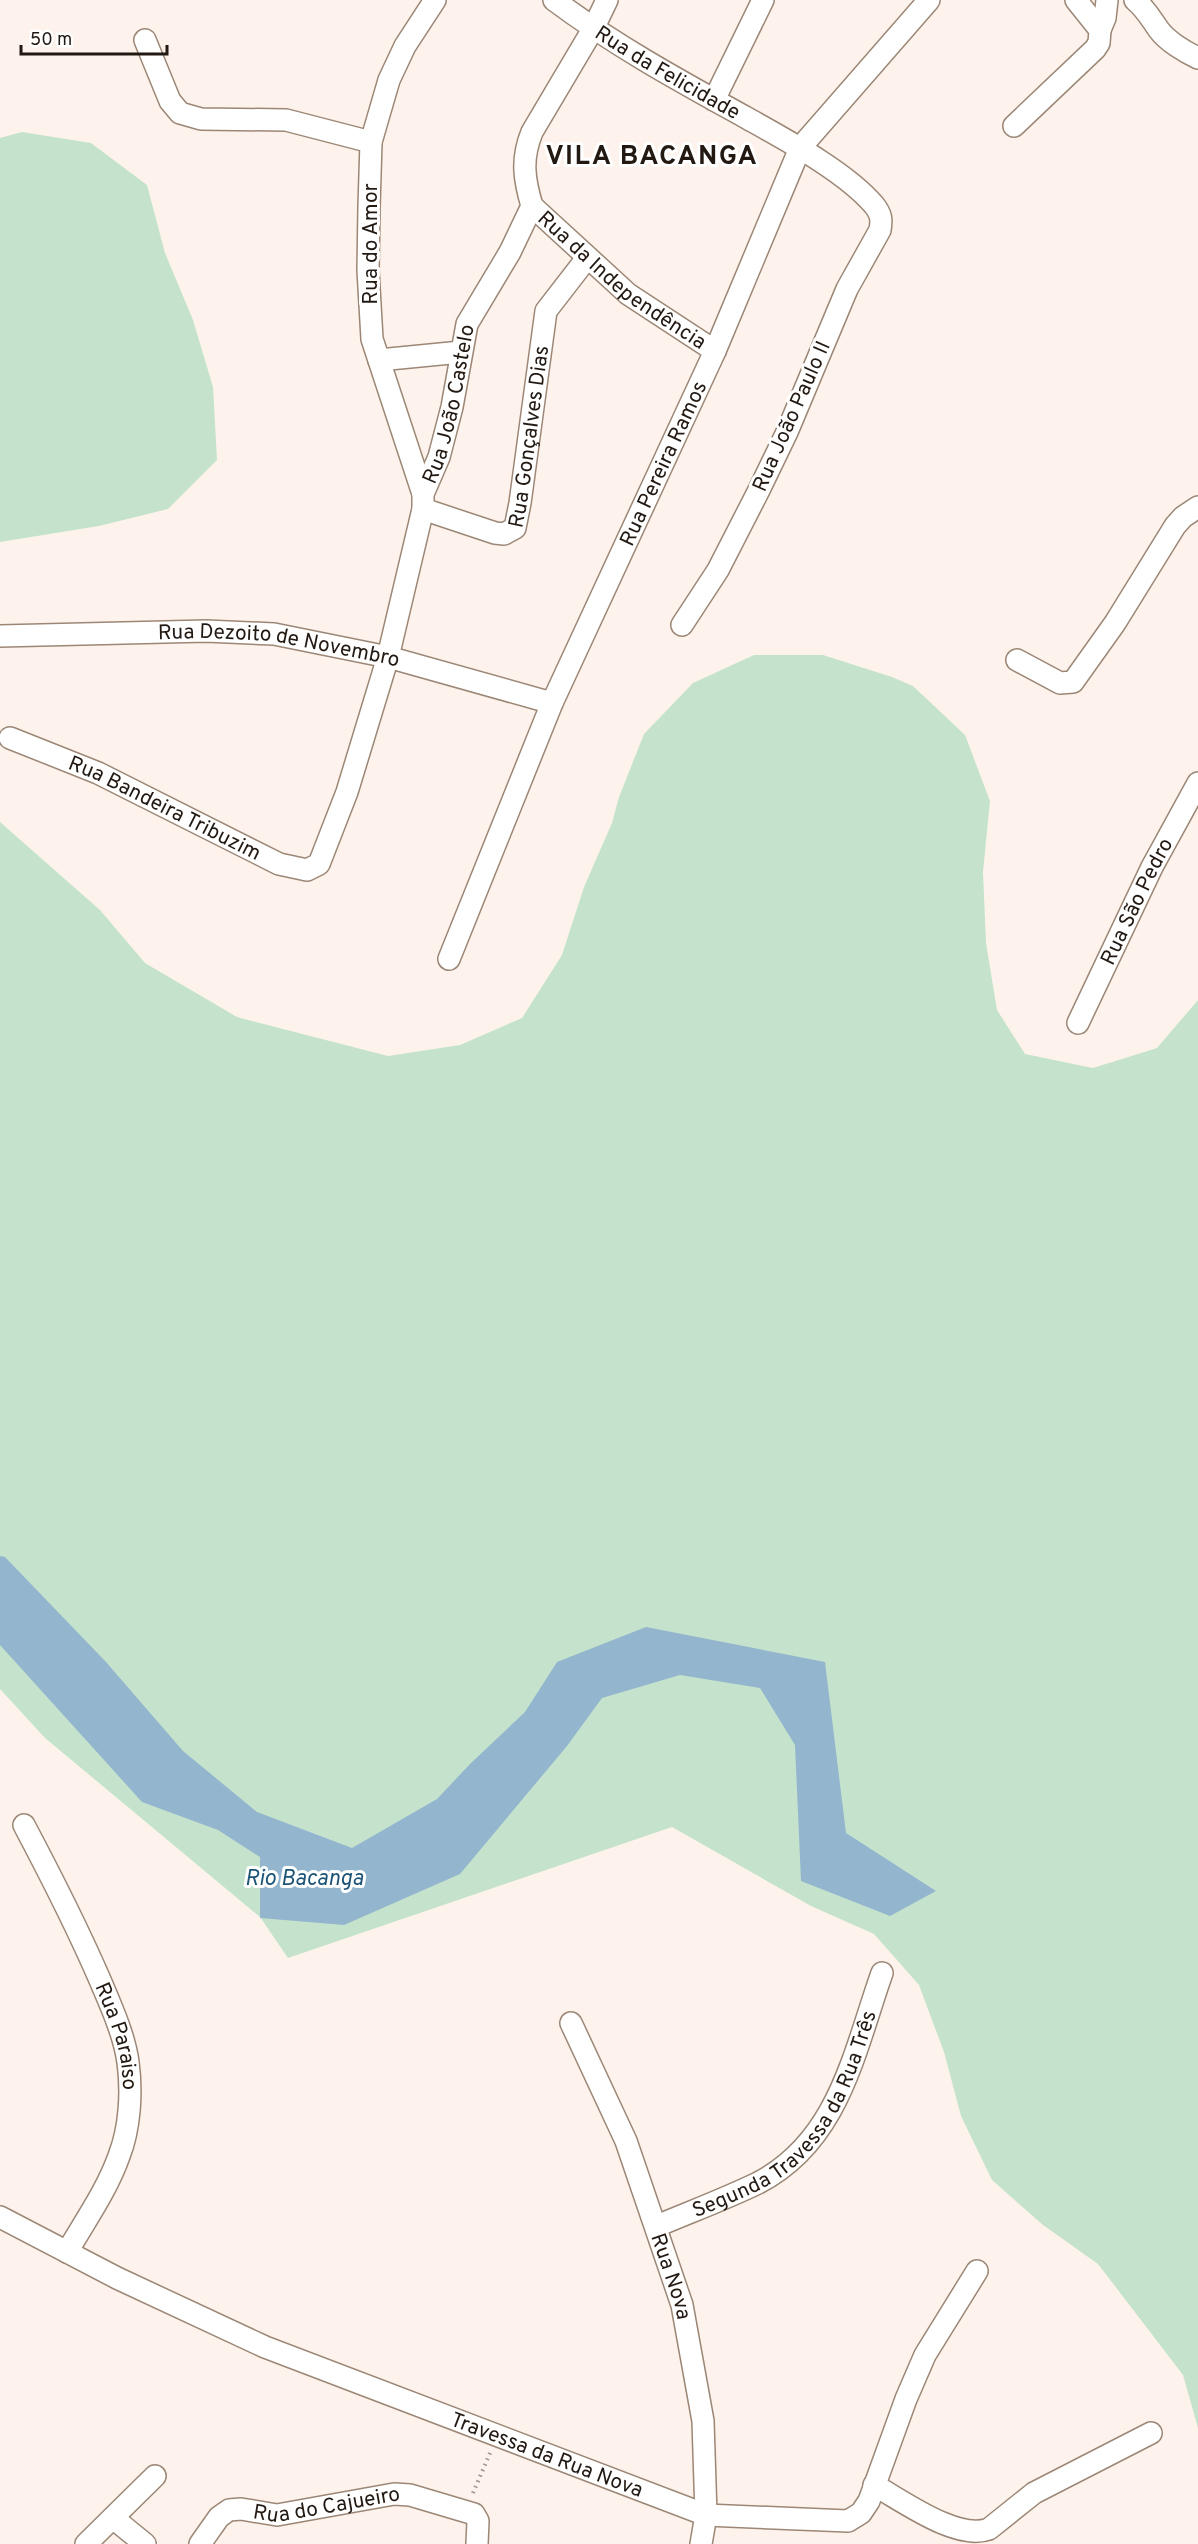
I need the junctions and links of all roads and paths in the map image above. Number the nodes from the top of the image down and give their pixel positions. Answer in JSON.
{"nodes":[{"id":1,"x":435,"y":0,"type":"edge"},
{"id":2,"x":554,"y":0,"type":"edge"},
{"id":3,"x":607,"y":0,"type":"edge"},
{"id":4,"x":763,"y":0,"type":"edge"},
{"id":5,"x":929,"y":0,"type":"edge"},
{"id":6,"x":1076,"y":0,"type":"edge"},
{"id":7,"x":1107,"y":0,"type":"edge"},
{"id":8,"x":1135,"y":0,"type":"edge"},
{"id":9,"x":593,"y":29,"type":"junction"},
{"id":10,"x":1100,"y":30,"type":"junction"},
{"id":11,"x":145,"y":40,"type":"dead end"},
{"id":12,"x":1198,"y":58,"type":"edge"},
{"id":13,"x":714,"y":100,"type":"junction"},
{"id":14,"x":1014,"y":126,"type":"dead end"},
{"id":15,"x":371,"y":142,"type":"junction"},
{"id":16,"x":800,"y":148,"type":"junction"},
{"id":17,"x":872,"y":203,"type":"joint"},
{"id":18,"x":532,"y":206,"type":"junction"},
{"id":19,"x":587,"y":258,"type":"junction"},
{"id":20,"x":715,"y":351,"type":"junction"},
{"id":21,"x":461,"y":352,"type":"junction"},
{"id":22,"x":378,"y":360,"type":"junction"},
{"id":23,"x":423,"y":501,"type":"junction"},
{"id":24,"x":1198,"y":507,"type":"edge"},
{"id":25,"x":682,"y":625,"type":"dead end"},
{"id":26,"x":0,"y":636,"type":"edge"},
{"id":27,"x":388,"y":657,"type":"junction"},
{"id":28,"x":1017,"y":660,"type":"dead end"},
{"id":29,"x":552,"y":703,"type":"junction"},
{"id":30,"x":10,"y":738,"type":"dead end"},
{"id":31,"x":1198,"y":783,"type":"edge"},
{"id":32,"x":319,"y":864,"type":"joint"},
{"id":33,"x":449,"y":958,"type":"dead end"},
{"id":34,"x":1078,"y":1023,"type":"dead end"},
{"id":35,"x":24,"y":1825,"type":"dead end"},
{"id":36,"x":882,"y":1973,"type":"dead end"},
{"id":37,"x":572,"y":2023,"type":"dead end"},
{"id":38,"x":0,"y":2217,"type":"edge"},
{"id":39,"x":657,"y":2226,"type":"junction"},
{"id":40,"x":67,"y":2252,"type":"junction"},
{"id":41,"x":977,"y":2271,"type":"dead end"},
{"id":42,"x":1151,"y":2433,"type":"dead end"},
{"id":43,"x":497,"y":2436,"type":"junction"},
{"id":44,"x":155,"y":2476,"type":"dead end"},
{"id":45,"x":874,"y":2485,"type":"junction"},
{"id":46,"x":466,"y":2511,"type":"junction"},
{"id":47,"x":706,"y":2515,"type":"junction"},
{"id":48,"x":112,"y":2518,"type":"junction"},
{"id":49,"x":86,"y":2544,"type":"edge"},
{"id":50,"x":145,"y":2544,"type":"edge"},
{"id":51,"x":200,"y":2544,"type":"edge"},
{"id":52,"x":477,"y":2544,"type":"edge"},
{"id":53,"x":700,"y":2544,"type":"edge"}],
"edges":[{"from":1,"to":15,"type":"street","name":"Rua do Amor"},
{"from":2,"to":9,"type":"street","name":"Rua da Felicidade"},
{"from":3,"to":9,"type":"street"},
{"from":4,"to":13,"type":"street"},
{"from":5,"to":16,"type":"street","name":"Rua Pereira Ramos"},
{"from":6,"to":10,"type":"street"},
{"from":7,"to":10,"type":"street"},
{"from":8,"to":12,"type":"street"},
{"from":9,"to":13,"type":"street","name":"Rua da Felicidade"},
{"from":9,"to":18,"type":"street"},
{"from":10,"to":14,"type":"street"},
{"from":11,"to":15,"type":"street"},
{"from":13,"to":16,"type":"street","name":"Rua da Felicidade"},
{"from":15,"to":22,"type":"street","name":"Rua do Amor"},
{"from":16,"to":17,"type":"street","name":"Rua da Felicidade"},
{"from":16,"to":20,"type":"street","name":"Rua Pereira Ramos"},
{"from":17,"to":25,"type":"street","name":"Rua João Paulo II"},
{"from":18,"to":19,"type":"street","name":"Rua da Independência"},
{"from":18,"to":21,"type":"street","name":"Rua João Castelo"},
{"from":19,"to":20,"type":"street","name":"Rua da Independência"},
{"from":19,"to":23,"type":"street","name":"Rua Gonçalves Dias"},
{"from":20,"to":29,"type":"street","name":"Rua Pereira Ramos"},
{"from":21,"to":22,"type":"street"},
{"from":21,"to":23,"type":"street","name":"Rua João Castelo"},
{"from":22,"to":23,"type":"street","name":"Rua do Amor"},
{"from":23,"to":27,"type":"street","name":"Rua João Castelo"},
{"from":24,"to":28,"type":"street"},
{"from":26,"to":27,"type":"street","name":"Rua Dezoito de Novembro"},
{"from":27,"to":29,"type":"street","name":"Rua Dezoito de Novembro"},
{"from":27,"to":32,"type":"street","name":"Rua João Castelo"},
{"from":29,"to":33,"type":"street","name":"Rua Pereira Ramos"},
{"from":30,"to":32,"type":"street","name":"Rua Bandeira Tribuzim"},
{"from":31,"to":34,"type":"street","name":"Rua São Pedro"},
{"from":35,"to":40,"type":"street","name":"Rua Paraiso"},
{"from":36,"to":39,"type":"street","name":"Segunda Travessa da Rua Três"},
{"from":37,"to":39,"type":"street","name":"Rua Nova"},
{"from":38,"to":40,"type":"street","name":"Travessa da Rua Nova"},
{"from":39,"to":47,"type":"street","name":"Rua Nova"},
{"from":40,"to":43,"type":"street","name":"Travessa da Rua Nova"},
{"from":41,"to":45,"type":"street","name":"Travessa da Rua Nova"},
{"from":42,"to":45,"type":"street"},
{"from":43,"to":46,"type":"path"},
{"from":43,"to":47,"type":"street","name":"Travessa da Rua Nova"},
{"from":44,"to":48,"type":"street"},
{"from":45,"to":47,"type":"street","name":"Travessa da Rua Nova"},
{"from":46,"to":51,"type":"street","name":"Rua do Cajueiro"},
{"from":46,"to":52,"type":"street"},
{"from":47,"to":53,"type":"street","name":"Rua Nova"},
{"from":48,"to":49,"type":"street"},
{"from":48,"to":50,"type":"street"}]}
